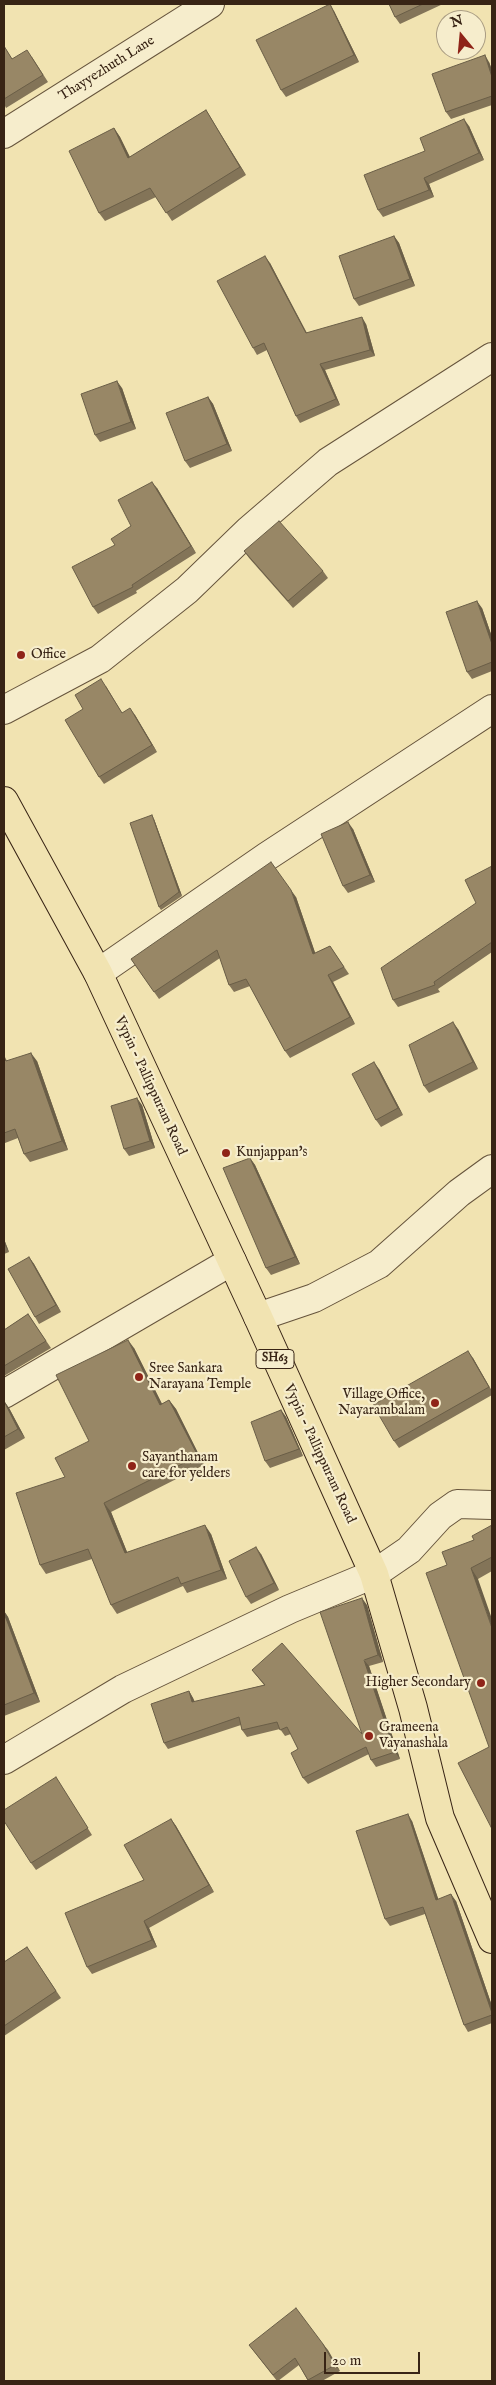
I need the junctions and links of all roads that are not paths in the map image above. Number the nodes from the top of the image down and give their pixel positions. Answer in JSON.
{"nodes":[{"id":1,"x":210,"y":4,"type":"edge"},
{"id":2,"x":4,"y":134,"type":"edge"},
{"id":3,"x":492,"y":358,"type":"edge"},
{"id":4,"x":492,"y":709,"type":"edge"},
{"id":5,"x":4,"y":710,"type":"edge"},
{"id":6,"x":4,"y":801,"type":"edge"},
{"id":7,"x":98,"y":974,"type":"junction"},
{"id":8,"x":492,"y":1169,"type":"edge"},
{"id":9,"x":232,"y":1261,"type":"junction"},
{"id":10,"x":258,"y":1317,"type":"junction"},
{"id":11,"x":4,"y":1394,"type":"edge"},
{"id":12,"x":492,"y":1506,"type":"edge"},
{"id":13,"x":374,"y":1574,"type":"junction"},
{"id":14,"x":4,"y":1760,"type":"edge"},
{"id":15,"x":492,"y":1939,"type":"edge"}],
"edges":[{"from":1,"to":2,"type":"street","name":"Thayyezhuth Lane"},
{"from":3,"to":5,"type":"street"},
{"from":4,"to":7,"type":"street"},
{"from":6,"to":7,"type":"main road","name":"Vypin - Pallippuram Road","number":"SH63"},
{"from":7,"to":9,"type":"main road","name":"Vypin - Pallippuram Road","number":"SH63"},
{"from":8,"to":10,"type":"street"},
{"from":9,"to":10,"type":"main road","name":"Vypin - Pallippuram Road","number":"SH63"},
{"from":9,"to":11,"type":"street"},
{"from":10,"to":13,"type":"main road","name":"Vypin - Pallippuram Road","number":"SH63"},
{"from":12,"to":13,"type":"street"},
{"from":13,"to":14,"type":"street"},
{"from":13,"to":15,"type":"main road","name":"Vypin - Pallippuram Road","number":"SH63"}]}
